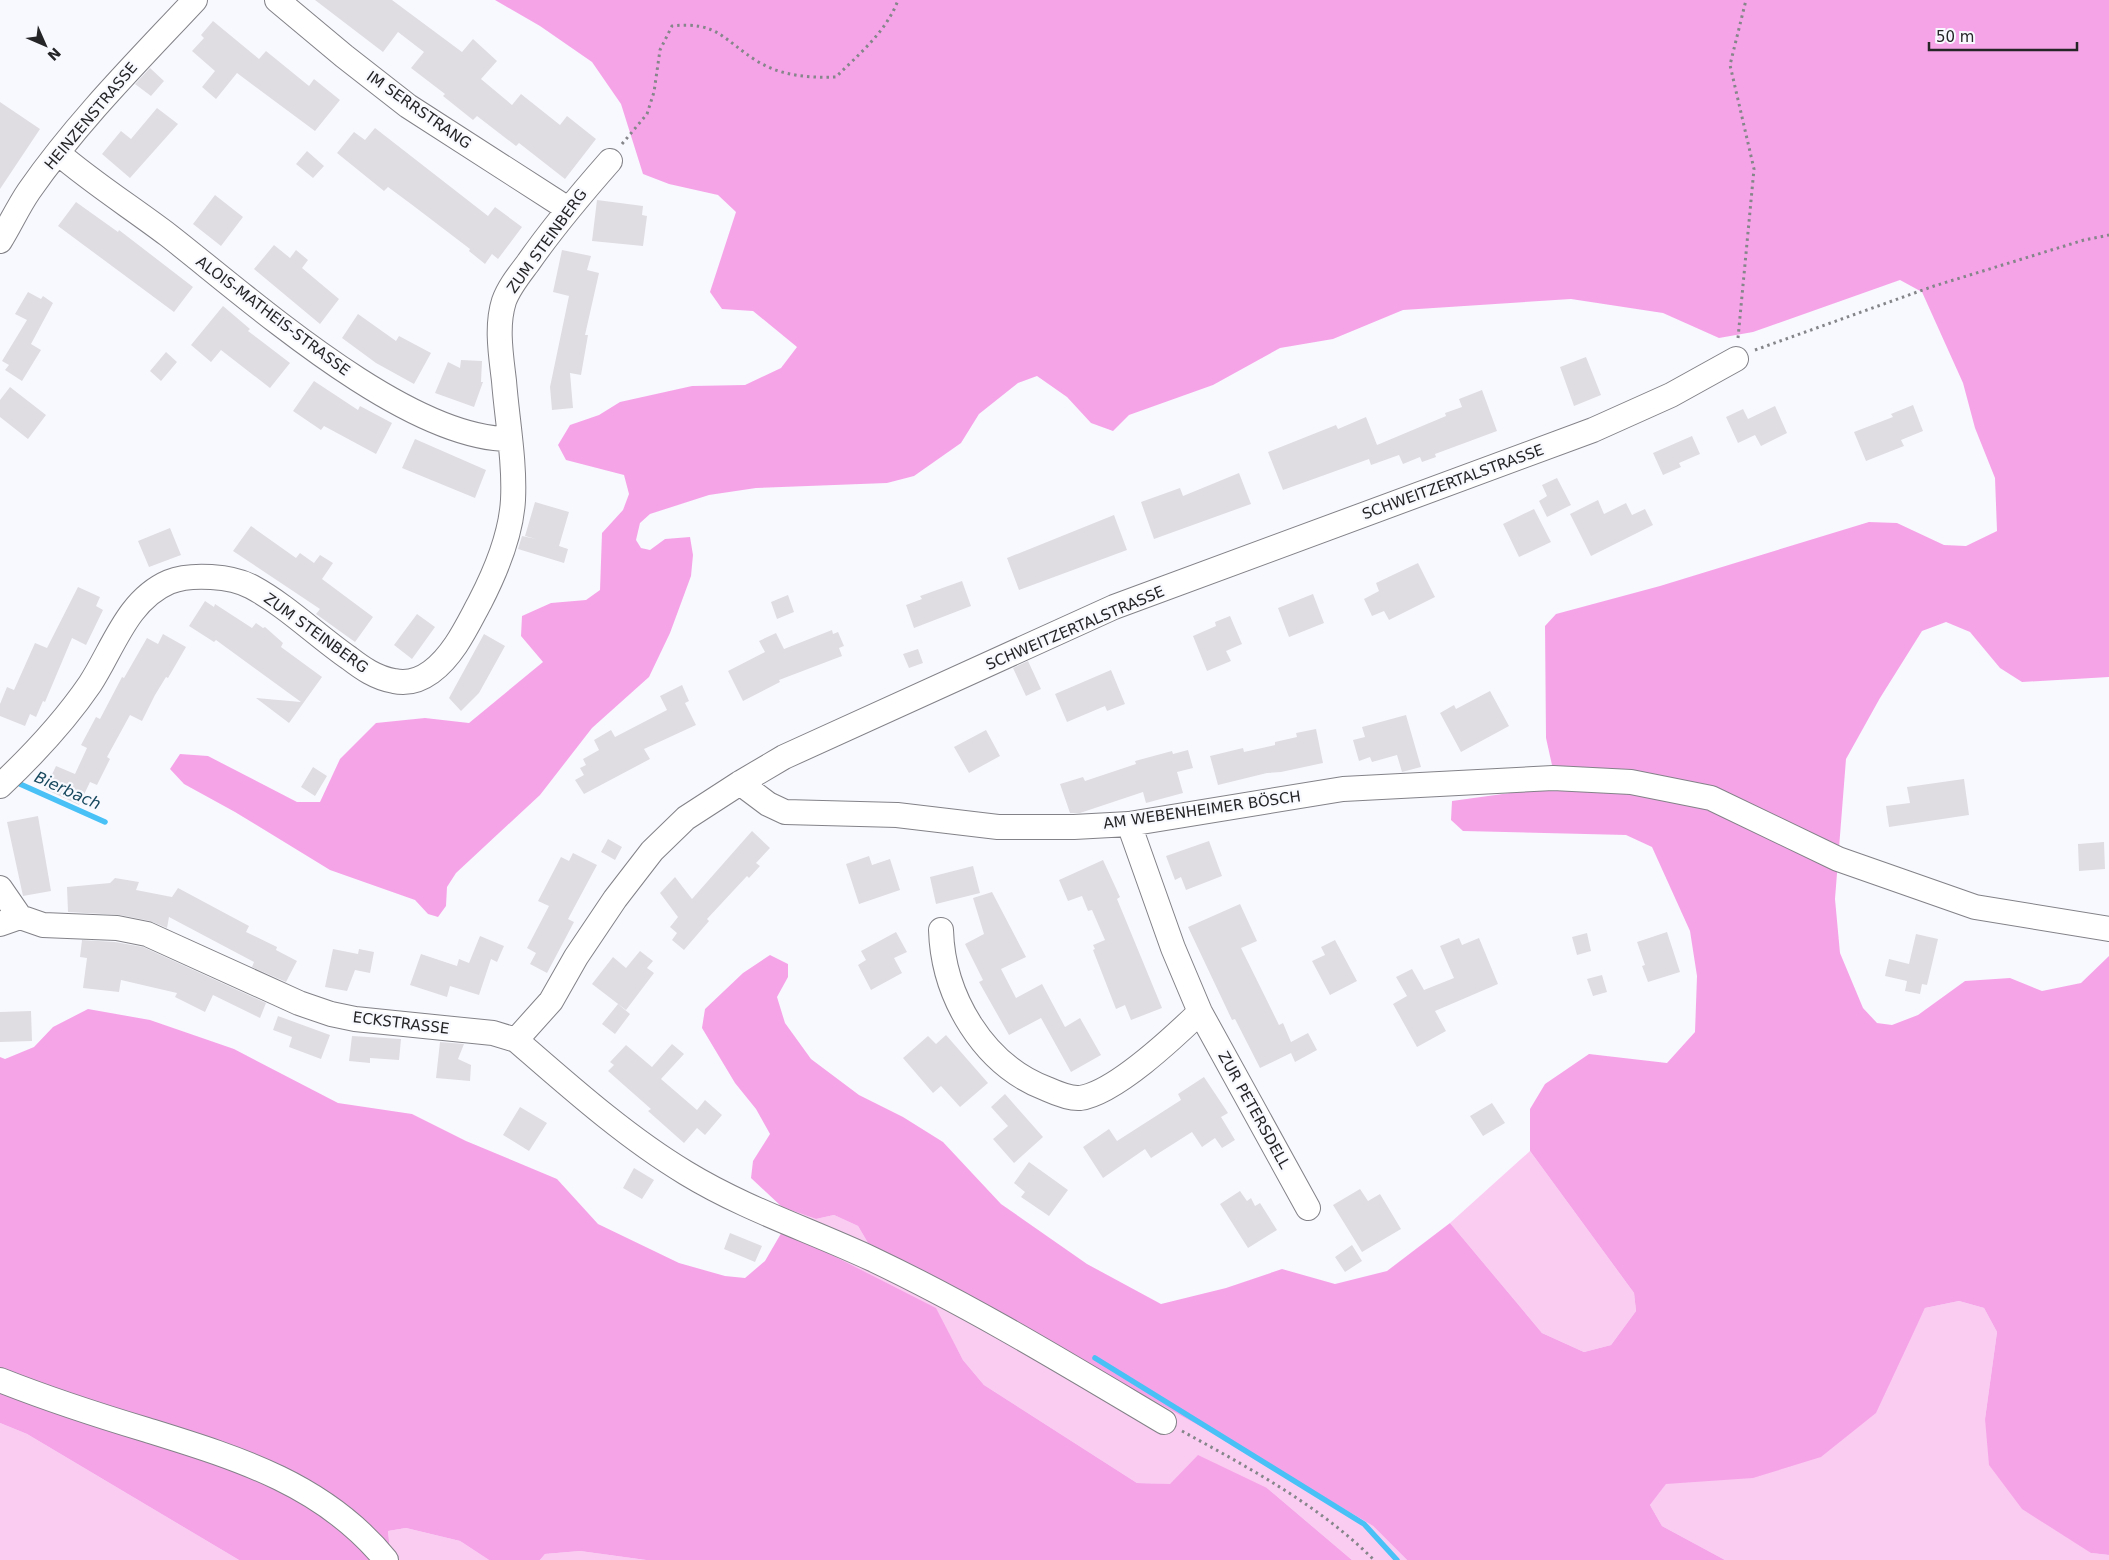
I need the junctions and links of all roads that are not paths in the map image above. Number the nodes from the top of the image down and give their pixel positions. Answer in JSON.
{"nodes":[{"id":1,"x":194,"y":0,"type":"edge"},
{"id":2,"x":277,"y":0,"type":"edge"},
{"id":3,"x":58,"y":153,"type":"junction"},
{"id":4,"x":610,"y":160,"type":"road end"},
{"id":5,"x":568,"y":209,"type":"junction"},
{"id":6,"x":0,"y":241,"type":"edge"},
{"id":7,"x":1736,"y":359,"type":"road end"},
{"id":8,"x":509,"y":439,"type":"junction"},
{"id":9,"x":740,"y":782,"type":"junction"},
{"id":10,"x":0,"y":786,"type":"edge"},
{"id":11,"x":1129,"y":824,"type":"junction"},
{"id":12,"x":0,"y":888,"type":"edge"},
{"id":13,"x":10,"y":921,"type":"edge"},
{"id":14,"x":2109,"y":929,"type":"edge"},
{"id":15,"x":941,"y":930,"type":"dead end"},
{"id":16,"x":1200,"y":1012,"type":"junction"},
{"id":17,"x":516,"y":1040,"type":"junction"},
{"id":18,"x":1308,"y":1208,"type":"dead end"},
{"id":19,"x":0,"y":1380,"type":"edge"},
{"id":20,"x":1164,"y":1422,"type":"road end"},
{"id":21,"x":386,"y":1560,"type":"edge"}],
"edges":[{"from":1,"to":3,"type":"street","name":"HEINZENSTRASSE"},
{"from":2,"to":5,"type":"street","name":"IM SERRSTRANG"},
{"from":3,"to":6,"type":"street","name":"HEINZENSTRASSE"},
{"from":3,"to":8,"type":"street","name":"ALOIS-MATHEIS-STRASSE"},
{"from":4,"to":5,"type":"street","name":"ZUM STEINBERG"},
{"from":5,"to":8,"type":"street","name":"ZUM STEINBERG"},
{"from":7,"to":9,"type":"street","name":"SCHWEITZERTALSTRASSE"},
{"from":8,"to":10,"type":"street","name":"ZUM STEINBERG"},
{"from":9,"to":11,"type":"street","name":"AM WEBENHEIMER BÖSCH"},
{"from":9,"to":17,"type":"street","name":"SCHWEITZERTALSTRASSE"},
{"from":11,"to":14,"type":"street","name":"AM WEBENHEIMER BÖSCH"},
{"from":11,"to":16,"type":"street","name":"ZUR PETERSDELL"},
{"from":12,"to":13,"type":"street","name":"ECKSTRASSE"},
{"from":13,"to":17,"type":"street","name":"ECKSTRASSE"},
{"from":15,"to":16,"type":"street"},
{"from":16,"to":18,"type":"street","name":"ZUR PETERSDELL"},
{"from":17,"to":20,"type":"street","name":"ECKSTRASSE"},
{"from":19,"to":21,"type":"street"}]}
